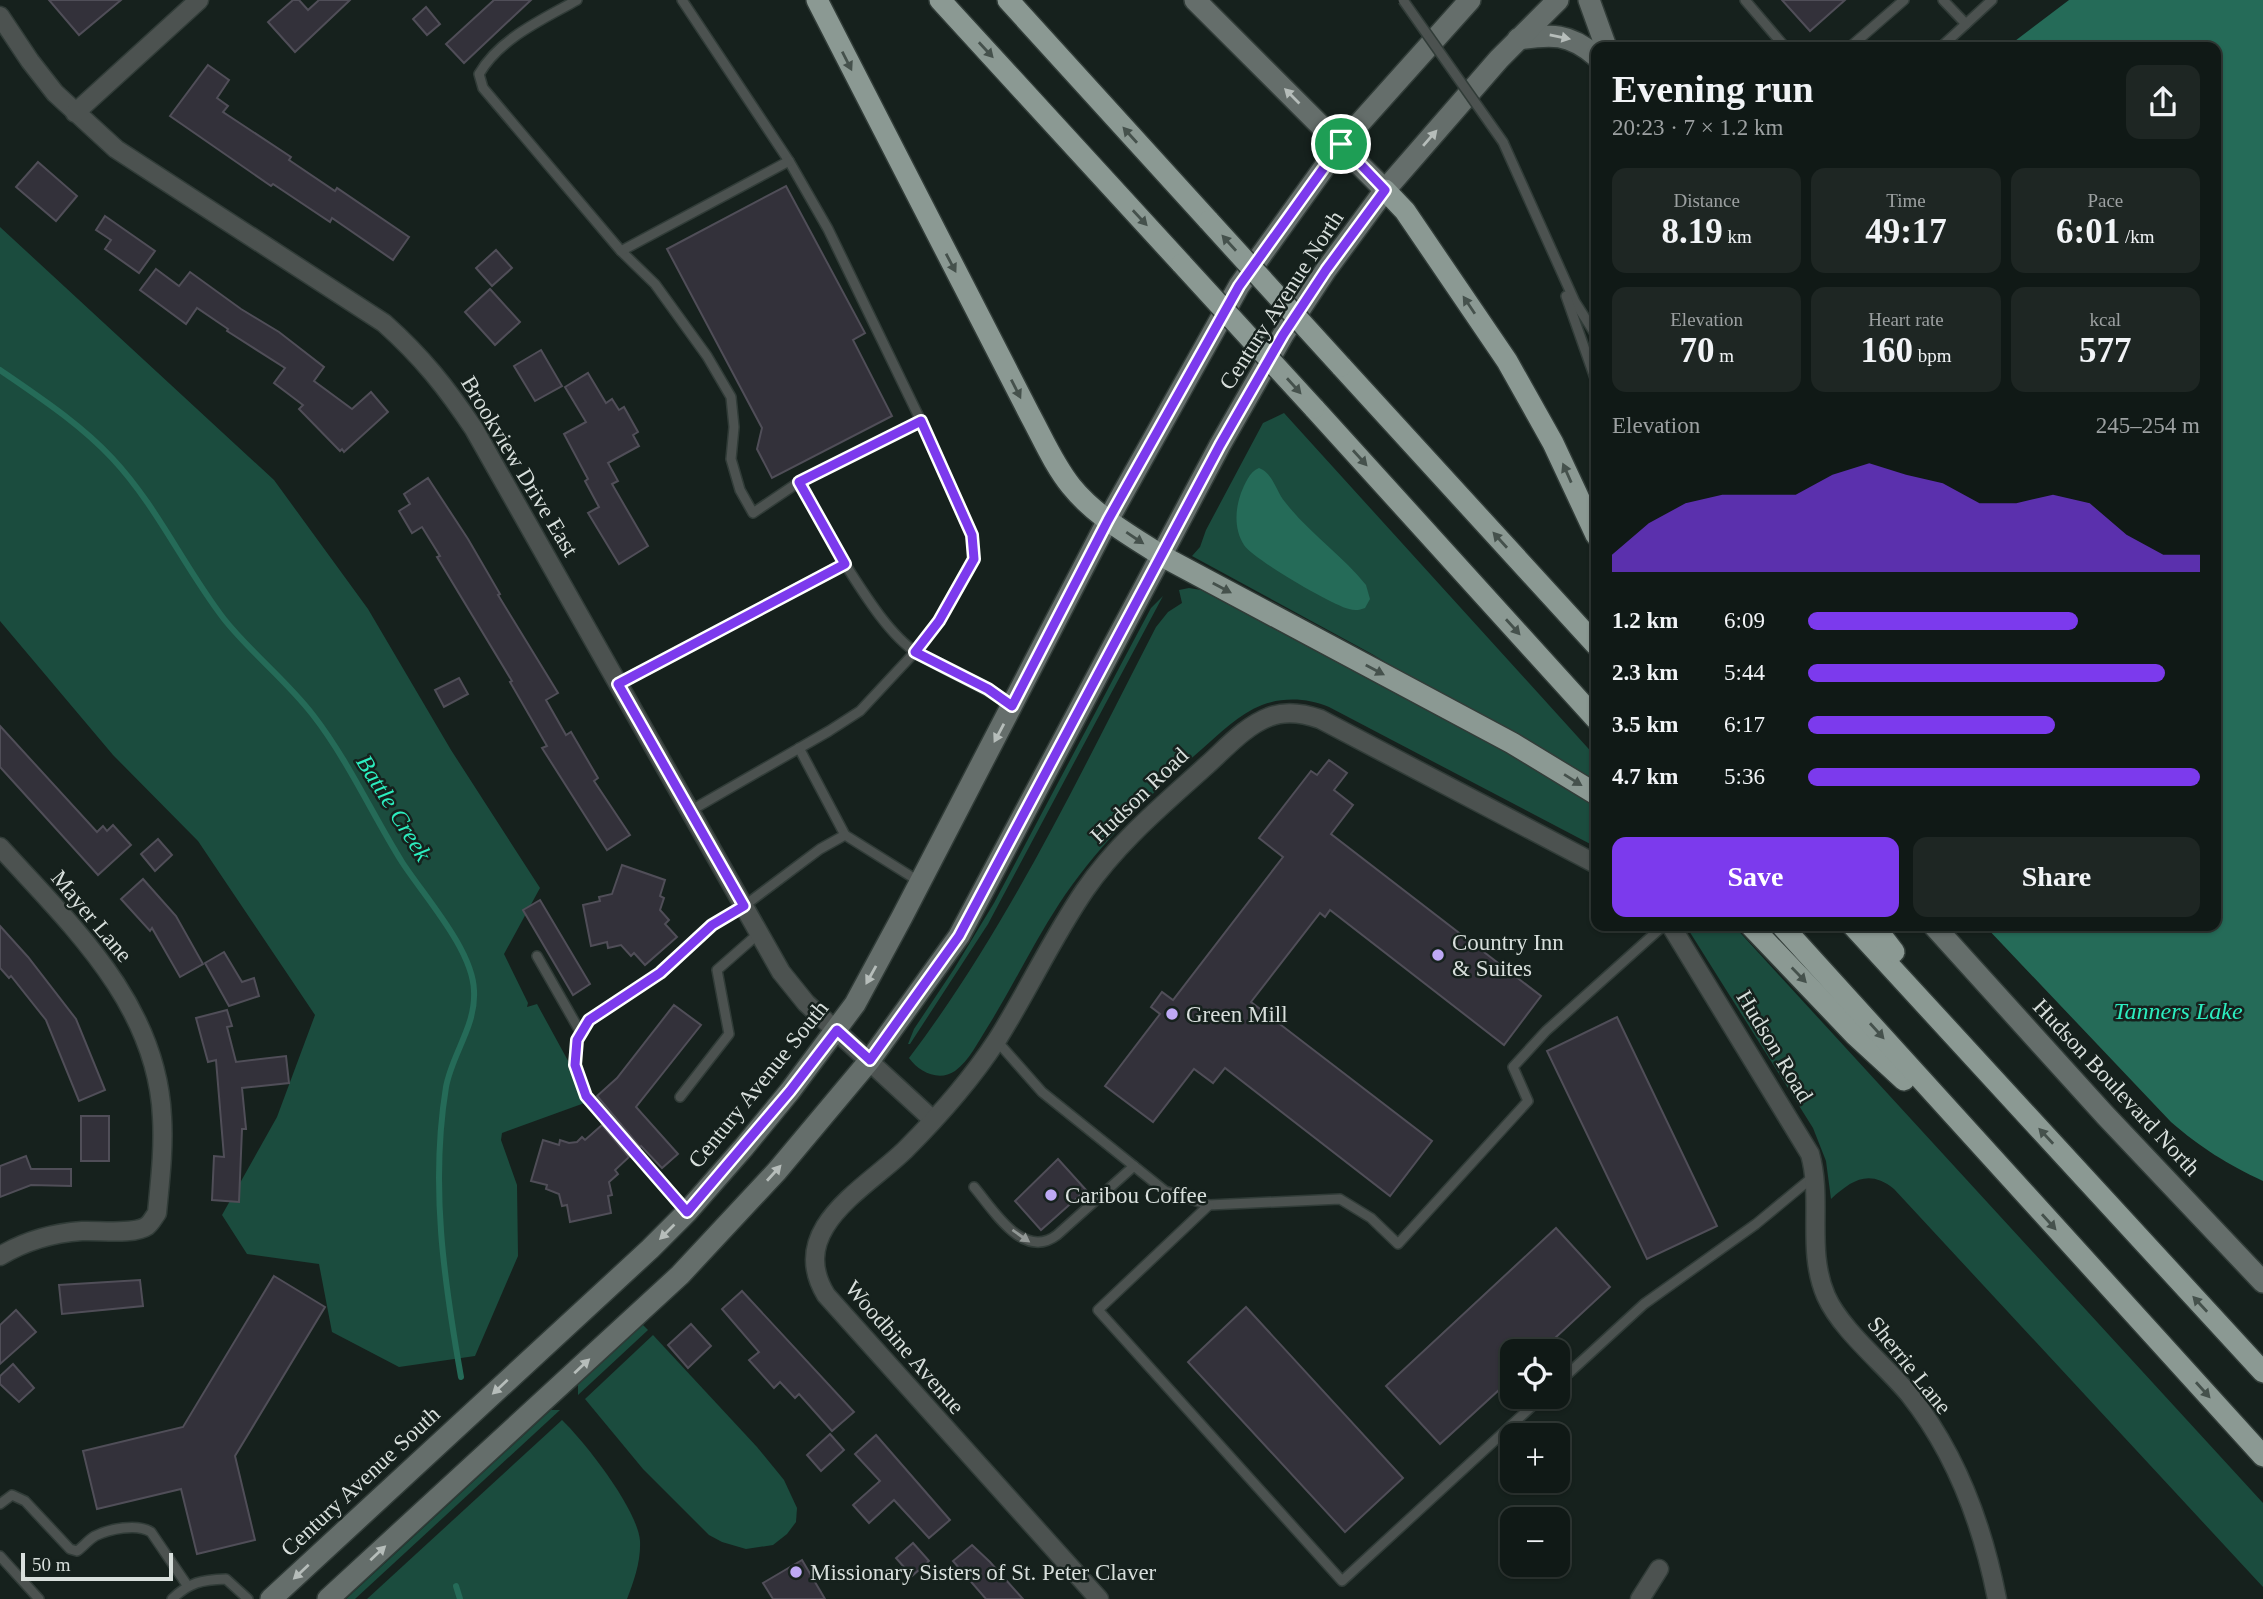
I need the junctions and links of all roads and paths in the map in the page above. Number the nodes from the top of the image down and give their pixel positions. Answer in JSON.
{"nodes":[{"id":1,"x":200,"y":0,"type":"edge"},
{"id":2,"x":577,"y":0,"type":"edge"},
{"id":3,"x":682,"y":0,"type":"edge"},
{"id":4,"x":817,"y":0,"type":"edge"},
{"id":5,"x":940,"y":0,"type":"edge"},
{"id":6,"x":1195,"y":0,"type":"edge"},
{"id":7,"x":1403,"y":0,"type":"edge"},
{"id":8,"x":1470,"y":0,"type":"edge"},
{"id":9,"x":1558,"y":0,"type":"edge"},
{"id":10,"x":1588,"y":0,"type":"edge"},
{"id":11,"x":1745,"y":0,"type":"edge"},
{"id":12,"x":1904,"y":0,"type":"edge"},
{"id":13,"x":1943,"y":0,"type":"edge"},
{"id":14,"x":1992,"y":0,"type":"edge"},
{"id":15,"x":1011,"y":3,"type":"edge"},
{"id":16,"x":0,"y":16,"type":"edge"},
{"id":17,"x":1966,"y":24,"type":"junction"},
{"id":18,"x":1518,"y":38,"type":"junction"},
{"id":19,"x":1604,"y":42,"type":"edge"},
{"id":20,"x":1782,"y":42,"type":"edge"},
{"id":21,"x":1856,"y":42,"type":"edge"},
{"id":22,"x":1946,"y":42,"type":"edge"},
{"id":23,"x":1591,"y":53,"type":"edge"},
{"id":24,"x":75,"y":113,"type":"junction"},
{"id":25,"x":1341,"y":144,"type":"junction"},
{"id":26,"x":789,"y":161,"type":"junction"},
{"id":27,"x":1385,"y":190,"type":"junction"},
{"id":28,"x":621,"y":251,"type":"junction"},
{"id":29,"x":1551,"y":251,"type":"junction"},
{"id":30,"x":1591,"y":327,"type":"edge"},
{"id":31,"x":1591,"y":367,"type":"edge"},
{"id":32,"x":921,"y":421,"type":"junction"},
{"id":33,"x":799,"y":482,"type":"junction"},
{"id":34,"x":1108,"y":520,"type":"junction"},
{"id":35,"x":1591,"y":524,"type":"edge"},
{"id":36,"x":1162,"y":556,"type":"junction"},
{"id":37,"x":845,"y":564,"type":"junction"},
{"id":38,"x":1591,"y":640,"type":"edge"},
{"id":39,"x":915,"y":652,"type":"junction"},
{"id":40,"x":618,"y":684,"type":"junction"},
{"id":41,"x":1012,"y":706,"type":"junction"},
{"id":42,"x":1591,"y":713,"type":"edge"},
{"id":43,"x":799,"y":748,"type":"junction"},
{"id":44,"x":1591,"y":791,"type":"edge"},
{"id":45,"x":690,"y":811,"type":"junction"},
{"id":46,"x":845,"y":835,"type":"junction"},
{"id":47,"x":0,"y":847,"type":"edge"},
{"id":48,"x":1591,"y":861,"type":"edge"},
{"id":49,"x":920,"y":882,"type":"junction"},
{"id":50,"x":744,"y":906,"type":"junction"},
{"id":51,"x":1657,"y":931,"type":"edge"},
{"id":52,"x":1674,"y":931,"type":"edge"},
{"id":53,"x":1756,"y":931,"type":"edge"},
{"id":54,"x":1787,"y":931,"type":"edge"},
{"id":55,"x":1858,"y":931,"type":"edge"},
{"id":56,"x":1878,"y":931,"type":"edge"},
{"id":57,"x":1939,"y":931,"type":"edge"},
{"id":58,"x":758,"y":934,"type":"junction"},
{"id":59,"x":537,"y":956,"type":"dead end"},
{"id":60,"x":837,"y":1030,"type":"junction"},
{"id":61,"x":582,"y":1033,"type":"junction"},
{"id":62,"x":996,"y":1040,"type":"junction"},
{"id":63,"x":870,"y":1060,"type":"junction"},
{"id":64,"x":680,"y":1097,"type":"dead end"},
{"id":65,"x":2023,"y":1111,"type":"junction"},
{"id":66,"x":933,"y":1119,"type":"junction"},
{"id":67,"x":1134,"y":1166,"type":"junction"},
{"id":68,"x":2004,"y":1172,"type":"junction"},
{"id":69,"x":1816,"y":1175,"type":"junction"},
{"id":70,"x":974,"y":1187,"type":"dead end"},
{"id":71,"x":1817,"y":1199,"type":"joint"},
{"id":72,"x":1209,"y":1205,"type":"junction"},
{"id":73,"x":687,"y":1212,"type":"junction"},
{"id":74,"x":0,"y":1256,"type":"edge"},
{"id":75,"x":2263,"y":1282,"type":"edge"},
{"id":76,"x":1570,"y":1372,"type":"edge"},
{"id":77,"x":2263,"y":1372,"type":"edge"},
{"id":78,"x":1529,"y":1409,"type":"edge"},
{"id":79,"x":2263,"y":1457,"type":"edge"},
{"id":80,"x":0,"y":1504,"type":"edge"},
{"id":81,"x":0,"y":1556,"type":"edge"},
{"id":82,"x":1659,"y":1569,"type":"dead end"},
{"id":83,"x":187,"y":1585,"type":"junction"},
{"id":84,"x":39,"y":1599,"type":"edge"},
{"id":85,"x":172,"y":1599,"type":"edge"},
{"id":86,"x":248,"y":1599,"type":"edge"},
{"id":87,"x":271,"y":1599,"type":"edge"},
{"id":88,"x":328,"y":1599,"type":"edge"},
{"id":89,"x":1099,"y":1599,"type":"edge"},
{"id":90,"x":1640,"y":1599,"type":"edge"},
{"id":91,"x":1997,"y":1599,"type":"edge"}],
"edges":[{"from":1,"to":24,"type":"street"},
{"from":2,"to":28,"type":"lane"},
{"from":3,"to":26,"type":"lane"},
{"from":4,"to":34,"type":"highway","one_way":true},
{"from":5,"to":42,"type":"highway","one_way":true,"bridge":true},
{"from":25,"to":6,"type":"main road","one_way":true},
{"from":7,"to":29,"type":"lane","bridge":true},
{"from":8,"to":25,"type":"main road","name":"Century Avenue North"},
{"from":9,"to":18,"type":"main road","name":"Century Avenue North"},
{"from":10,"to":19,"type":"main road"},
{"from":11,"to":20,"type":"lane"},
{"from":12,"to":21,"type":"lane"},
{"from":13,"to":17,"type":"lane"},
{"from":14,"to":17,"type":"lane"},
{"from":38,"to":15,"type":"highway","one_way":true,"bridge":true},
{"from":16,"to":24,"type":"street","name":"Brookview Drive East"},
{"from":17,"to":22,"type":"lane"},
{"from":18,"to":23,"type":"main road","one_way":true},
{"from":27,"to":18,"type":"main road","name":"Century Avenue North","one_way":true},
{"from":24,"to":40,"type":"street","name":"Brookview Drive East"},
{"from":25,"to":27,"type":"main road"},
{"from":25,"to":34,"type":"main road","name":"Century Avenue North"},
{"from":26,"to":28,"type":"lane"},
{"from":26,"to":32,"type":"lane"},
{"from":35,"to":27,"type":"highway","one_way":true},
{"from":27,"to":36,"type":"main road","name":"Century Avenue North"},
{"from":28,"to":33,"type":"lane"},
{"from":29,"to":30,"type":"lane"},
{"from":29,"to":31,"type":"lane"},
{"from":32,"to":33,"type":"lane"},
{"from":32,"to":39,"type":"lane"},
{"from":33,"to":37,"type":"lane"},
{"from":34,"to":36,"type":"highway","one_way":true},
{"from":34,"to":41,"type":"main road","name":"Century Avenue South"},
{"from":36,"to":44,"type":"highway","one_way":true},
{"from":36,"to":63,"type":"main road"},
{"from":37,"to":39,"type":"lane"},
{"from":37,"to":40,"type":"lane"},
{"from":39,"to":41,"type":"lane"},
{"from":39,"to":43,"type":"lane"},
{"from":40,"to":45,"type":"street","name":"Brookview Drive East"},
{"from":41,"to":49,"type":"main road","name":"Century Avenue South","one_way":true},
{"from":43,"to":45,"type":"lane"},
{"from":43,"to":46,"type":"lane"},
{"from":45,"to":50,"type":"street","name":"Brookview Drive East"},
{"from":46,"to":49,"type":"lane"},
{"from":46,"to":50,"type":"lane"},
{"from":47,"to":74,"type":"street","name":"Mayer Lane"},
{"from":48,"to":62,"type":"street","name":"Hudson Road"},
{"from":49,"to":60,"type":"main road","name":"Century Avenue South","one_way":true},
{"from":50,"to":58,"type":"street","name":"Brookview Drive East"},
{"from":50,"to":61,"type":"lane"},
{"from":51,"to":72,"type":"lane"},
{"from":52,"to":69,"type":"street","name":"Hudson Road"},
{"from":53,"to":68,"type":"highway","one_way":true},
{"from":54,"to":68,"type":"highway","one_way":true},
{"from":55,"to":65,"type":"highway"},
{"from":56,"to":65,"type":"highway"},
{"from":57,"to":75,"type":"main road","name":"Hudson Boulevard North"},
{"from":58,"to":60,"type":"street","name":"Brookview Drive East"},
{"from":58,"to":64,"type":"lane"},
{"from":59,"to":61,"type":"lane"},
{"from":60,"to":63,"type":"street"},
{"from":60,"to":73,"type":"main road","name":"Century Avenue South"},
{"from":61,"to":73,"type":"lane"},
{"from":62,"to":66,"type":"street","name":"Hudson Road"},
{"from":62,"to":67,"type":"lane"},
{"from":63,"to":66,"type":"street"},
{"from":88,"to":63,"type":"main road","one_way":true},
{"from":77,"to":65,"type":"highway","one_way":true},
{"from":66,"to":89,"type":"street","name":"Woodbine Avenue"},
{"from":70,"to":67,"type":"lane","one_way":true},
{"from":67,"to":72,"type":"lane"},
{"from":68,"to":79,"type":"highway","one_way":true},
{"from":69,"to":71,"type":"street","name":"Hudson Road"},
{"from":69,"to":76,"type":"lane"},
{"from":71,"to":91,"type":"street","name":"Sherrie Lane"},
{"from":72,"to":78,"type":"lane"},
{"from":73,"to":87,"type":"main road","name":"Century Avenue South","one_way":true},
{"from":80,"to":83,"type":"lane"},
{"from":81,"to":84,"type":"lane"},
{"from":82,"to":90,"type":"street"},
{"from":83,"to":85,"type":"lane"},
{"from":83,"to":86,"type":"lane"}]}
